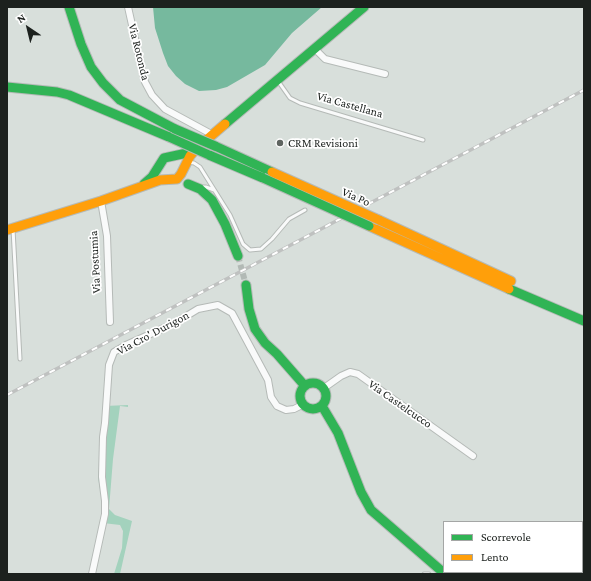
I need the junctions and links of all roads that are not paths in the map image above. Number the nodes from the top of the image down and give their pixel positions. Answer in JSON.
{"nodes":[{"id":1,"x":69,"y":7,"type":"edge"},
{"id":2,"x":128,"y":7,"type":"edge"},
{"id":3,"x":364,"y":7,"type":"edge"},
{"id":4,"x":315,"y":49,"type":"junction"},
{"id":5,"x":386,"y":74,"type":"dead end"},
{"id":6,"x":277,"y":81,"type":"junction"},
{"id":7,"x":7,"y":87,"type":"edge"},
{"id":8,"x":213,"y":135,"type":"junction"},
{"id":9,"x":423,"y":140,"type":"dead end"},
{"id":10,"x":197,"y":148,"type":"junction"},
{"id":11,"x":172,"y":156,"type":"junction"},
{"id":12,"x":160,"y":164,"type":"junction"},
{"id":13,"x":184,"y":168,"type":"junction"},
{"id":14,"x":170,"y":180,"type":"junction"},
{"id":15,"x":191,"y":185,"type":"junction"},
{"id":16,"x":138,"y":189,"type":"junction"},
{"id":17,"x":215,"y":191,"type":"junction"},
{"id":18,"x":101,"y":201,"type":"junction"},
{"id":19,"x":305,"y":210,"type":"dead end"},
{"id":20,"x":10,"y":229,"type":"edge"},
{"id":21,"x":238,"y":256,"type":"tunnel mouth"},
{"id":22,"x":246,"y":284,"type":"tunnel mouth"},
{"id":23,"x":584,"y":312,"type":"edge"},
{"id":24,"x":584,"y":321,"type":"edge"},
{"id":25,"x":110,"y":322,"type":"dead end"},
{"id":26,"x":20,"y":359,"type":"dead end"},
{"id":27,"x":305,"y":386,"type":"junction"},
{"id":28,"x":324,"y":388,"type":"junction"},
{"id":29,"x":304,"y":404,"type":"junction"},
{"id":30,"x":322,"y":406,"type":"junction"},
{"id":31,"x":473,"y":456,"type":"dead end"},
{"id":32,"x":443,"y":572,"type":"edge"},
{"id":33,"x":92,"y":574,"type":"edge"},
{"id":34,"x":424,"y":574,"type":"edge"},
{"id":35,"x":429,"y":574,"type":"edge"}],
"edges":[{"from":1,"to":23,"type":"main road","name":"Via Po","bridge":true},
{"from":2,"to":8,"type":"street","name":"Via Rotonda"},
{"from":3,"to":4,"type":"main road"},
{"from":4,"to":5,"type":"street"},
{"from":4,"to":6,"type":"main road"},
{"from":6,"to":8,"type":"main road"},
{"from":6,"to":9,"type":"lane","name":"Via Castellana"},
{"from":7,"to":24,"type":"main road","name":"Via Po","bridge":true},
{"from":8,"to":10,"type":"main road"},
{"from":10,"to":11,"type":"main road"},
{"from":10,"to":13,"type":"main road"},
{"from":11,"to":12,"type":"main road"},
{"from":11,"to":13,"type":"main road"},
{"from":12,"to":14,"type":"main road"},
{"from":12,"to":16,"type":"main road"},
{"from":13,"to":14,"type":"main road"},
{"from":13,"to":15,"type":"main road"},
{"from":13,"to":17,"type":"lane"},
{"from":14,"to":15,"type":"main road"},
{"from":14,"to":16,"type":"main road"},
{"from":15,"to":17,"type":"lane"},
{"from":15,"to":21,"type":"main road"},
{"from":16,"to":18,"type":"main road"},
{"from":17,"to":19,"type":"lane"},
{"from":18,"to":20,"type":"main road"},
{"from":18,"to":25,"type":"street","name":"Via Postumia"},
{"from":20,"to":26,"type":"lane"},
{"from":22,"to":27,"type":"main road"},
{"from":27,"to":28,"type":"main road"},
{"from":27,"to":29,"type":"main road"},
{"from":28,"to":30,"type":"main road"},
{"from":28,"to":31,"type":"street","name":"Via Castelcucco"},
{"from":29,"to":30,"type":"main road"},
{"from":29,"to":33,"type":"street","name":"Via Cro' Durigon"},
{"from":30,"to":32,"type":"main road"},
{"from":34,"to":35,"type":"lane"}]}
